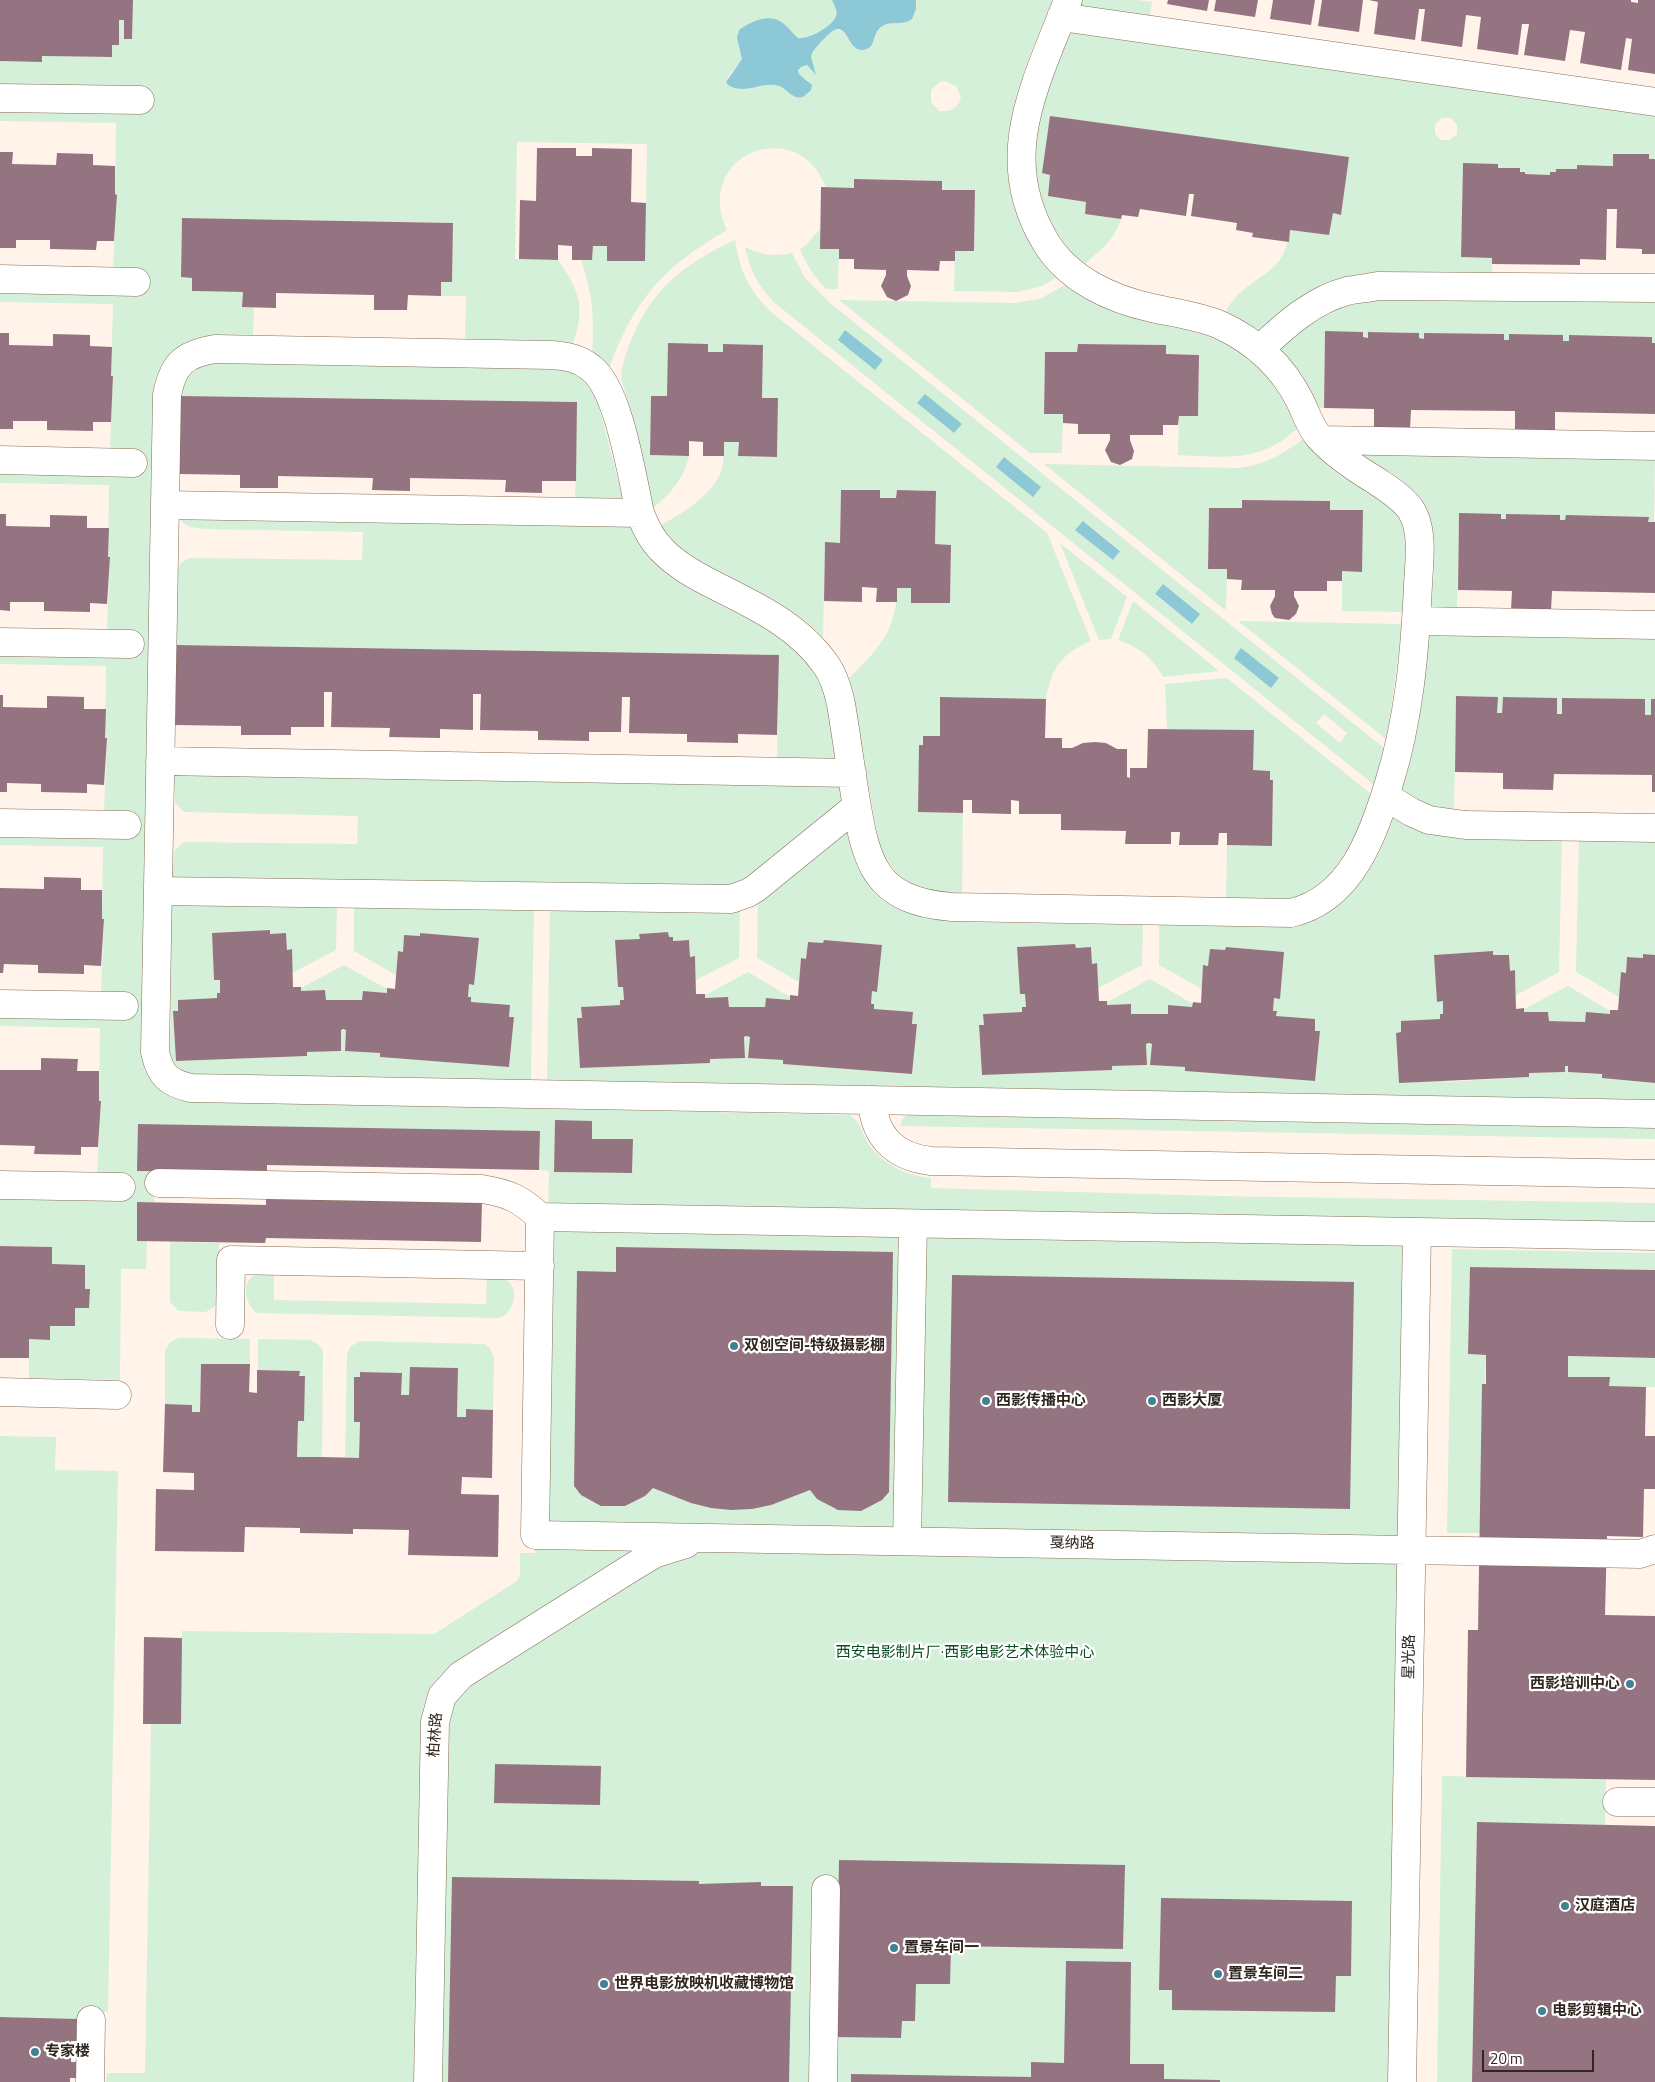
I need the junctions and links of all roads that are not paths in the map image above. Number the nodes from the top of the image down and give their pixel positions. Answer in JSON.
{"nodes":[{"id":1,"x":1064,"y":9,"type":"edge"},
{"id":2,"x":0,"y":98,"type":"edge"},
{"id":3,"x":140,"y":100,"type":"dead end"},
{"id":4,"x":1655,"y":102,"type":"edge"},
{"id":5,"x":0,"y":279,"type":"edge"},
{"id":6,"x":136,"y":282,"type":"dead end"},
{"id":7,"x":1655,"y":288,"type":"edge"},
{"id":8,"x":1260,"y":349,"type":"junction"},
{"id":9,"x":1322,"y":440,"type":"junction"},
{"id":10,"x":1655,"y":446,"type":"edge"},
{"id":11,"x":0,"y":460,"type":"edge"},
{"id":12,"x":133,"y":463,"type":"dead end"},
{"id":13,"x":165,"y":505,"type":"junction"},
{"id":14,"x":640,"y":513,"type":"junction"},
{"id":15,"x":1416,"y":621,"type":"junction"},
{"id":16,"x":1655,"y":625,"type":"edge"},
{"id":17,"x":0,"y":642,"type":"edge"},
{"id":18,"x":130,"y":644,"type":"dead end"},
{"id":19,"x":160,"y":761,"type":"junction"},
{"id":20,"x":852,"y":773,"type":"junction"},
{"id":21,"x":1385,"y":796,"type":"junction"},
{"id":22,"x":857,"y":806,"type":"junction"},
{"id":23,"x":0,"y":823,"type":"edge"},
{"id":24,"x":127,"y":825,"type":"dead end"},
{"id":25,"x":1655,"y":828,"type":"edge"},
{"id":26,"x":158,"y":890,"type":"junction"},
{"id":27,"x":0,"y":1004,"type":"edge"},
{"id":28,"x":124,"y":1006,"type":"dead end"},
{"id":29,"x":872,"y":1100,"type":"junction"},
{"id":30,"x":1655,"y":1114,"type":"edge"},
{"id":31,"x":1655,"y":1174,"type":"edge"},
{"id":32,"x":158,"y":1184,"type":"dead end"},
{"id":33,"x":0,"y":1185,"type":"edge"},
{"id":34,"x":121,"y":1187,"type":"dead end"},
{"id":35,"x":540,"y":1217,"type":"junction"},
{"id":36,"x":913,"y":1224,"type":"junction"},
{"id":37,"x":1417,"y":1232,"type":"junction"},
{"id":38,"x":1655,"y":1236,"type":"edge"},
{"id":39,"x":540,"y":1266,"type":"junction"},
{"id":40,"x":230,"y":1325,"type":"dead end"},
{"id":41,"x":0,"y":1392,"type":"edge"},
{"id":42,"x":117,"y":1394,"type":"dead end"},
{"id":43,"x":732,"y":1538,"type":"junction"},
{"id":44,"x":907,"y":1541,"type":"junction"},
{"id":45,"x":1655,"y":1549,"type":"edge"},
{"id":46,"x":1412,"y":1550,"type":"junction"},
{"id":47,"x":1617,"y":1802,"type":"dead end"},
{"id":48,"x":1655,"y":1802,"type":"edge"},
{"id":49,"x":826,"y":1889,"type":"dead end"},
{"id":50,"x":91,"y":2020,"type":"dead end"},
{"id":51,"x":90,"y":2082,"type":"edge"},
{"id":52,"x":428,"y":2082,"type":"edge"},
{"id":53,"x":823,"y":2082,"type":"edge"},
{"id":54,"x":1402,"y":2082,"type":"edge"}],
"edges":[{"from":1,"to":4,"type":"street"},
{"from":1,"to":8,"type":"street"},
{"from":2,"to":3,"type":"street"},
{"from":5,"to":6,"type":"street"},
{"from":7,"to":8,"type":"street"},
{"from":8,"to":9,"type":"street"},
{"from":9,"to":10,"type":"street"},
{"from":9,"to":15,"type":"street"},
{"from":11,"to":12,"type":"street"},
{"from":13,"to":14,"type":"street"},
{"from":13,"to":14,"type":"street"},
{"from":13,"to":19,"type":"street"},
{"from":14,"to":20,"type":"street"},
{"from":15,"to":16,"type":"street"},
{"from":15,"to":21,"type":"street"},
{"from":17,"to":18,"type":"street"},
{"from":19,"to":20,"type":"street"},
{"from":19,"to":26,"type":"street"},
{"from":20,"to":22,"type":"street"},
{"from":21,"to":22,"type":"street"},
{"from":21,"to":25,"type":"street"},
{"from":22,"to":26,"type":"street"},
{"from":23,"to":24,"type":"street"},
{"from":26,"to":29,"type":"street"},
{"from":27,"to":28,"type":"street"},
{"from":29,"to":30,"type":"street"},
{"from":29,"to":31,"type":"street"},
{"from":32,"to":35,"type":"street"},
{"from":33,"to":34,"type":"street"},
{"from":35,"to":36,"type":"street"},
{"from":35,"to":39,"type":"street"},
{"from":36,"to":37,"type":"street"},
{"from":36,"to":44,"type":"street"},
{"from":37,"to":38,"type":"street"},
{"from":37,"to":46,"type":"street","name":"星光路"},
{"from":39,"to":40,"type":"street"},
{"from":39,"to":43,"type":"street"},
{"from":41,"to":42,"type":"street"},
{"from":43,"to":44,"type":"street","name":"戛纳路"},
{"from":43,"to":52,"type":"street","name":"柏林路"},
{"from":44,"to":46,"type":"street","name":"戛纳路"},
{"from":45,"to":46,"type":"street","name":"戛纳路"},
{"from":46,"to":54,"type":"street","name":"星光路"},
{"from":47,"to":48,"type":"street"},
{"from":49,"to":53,"type":"street"},
{"from":50,"to":51,"type":"street"}]}
